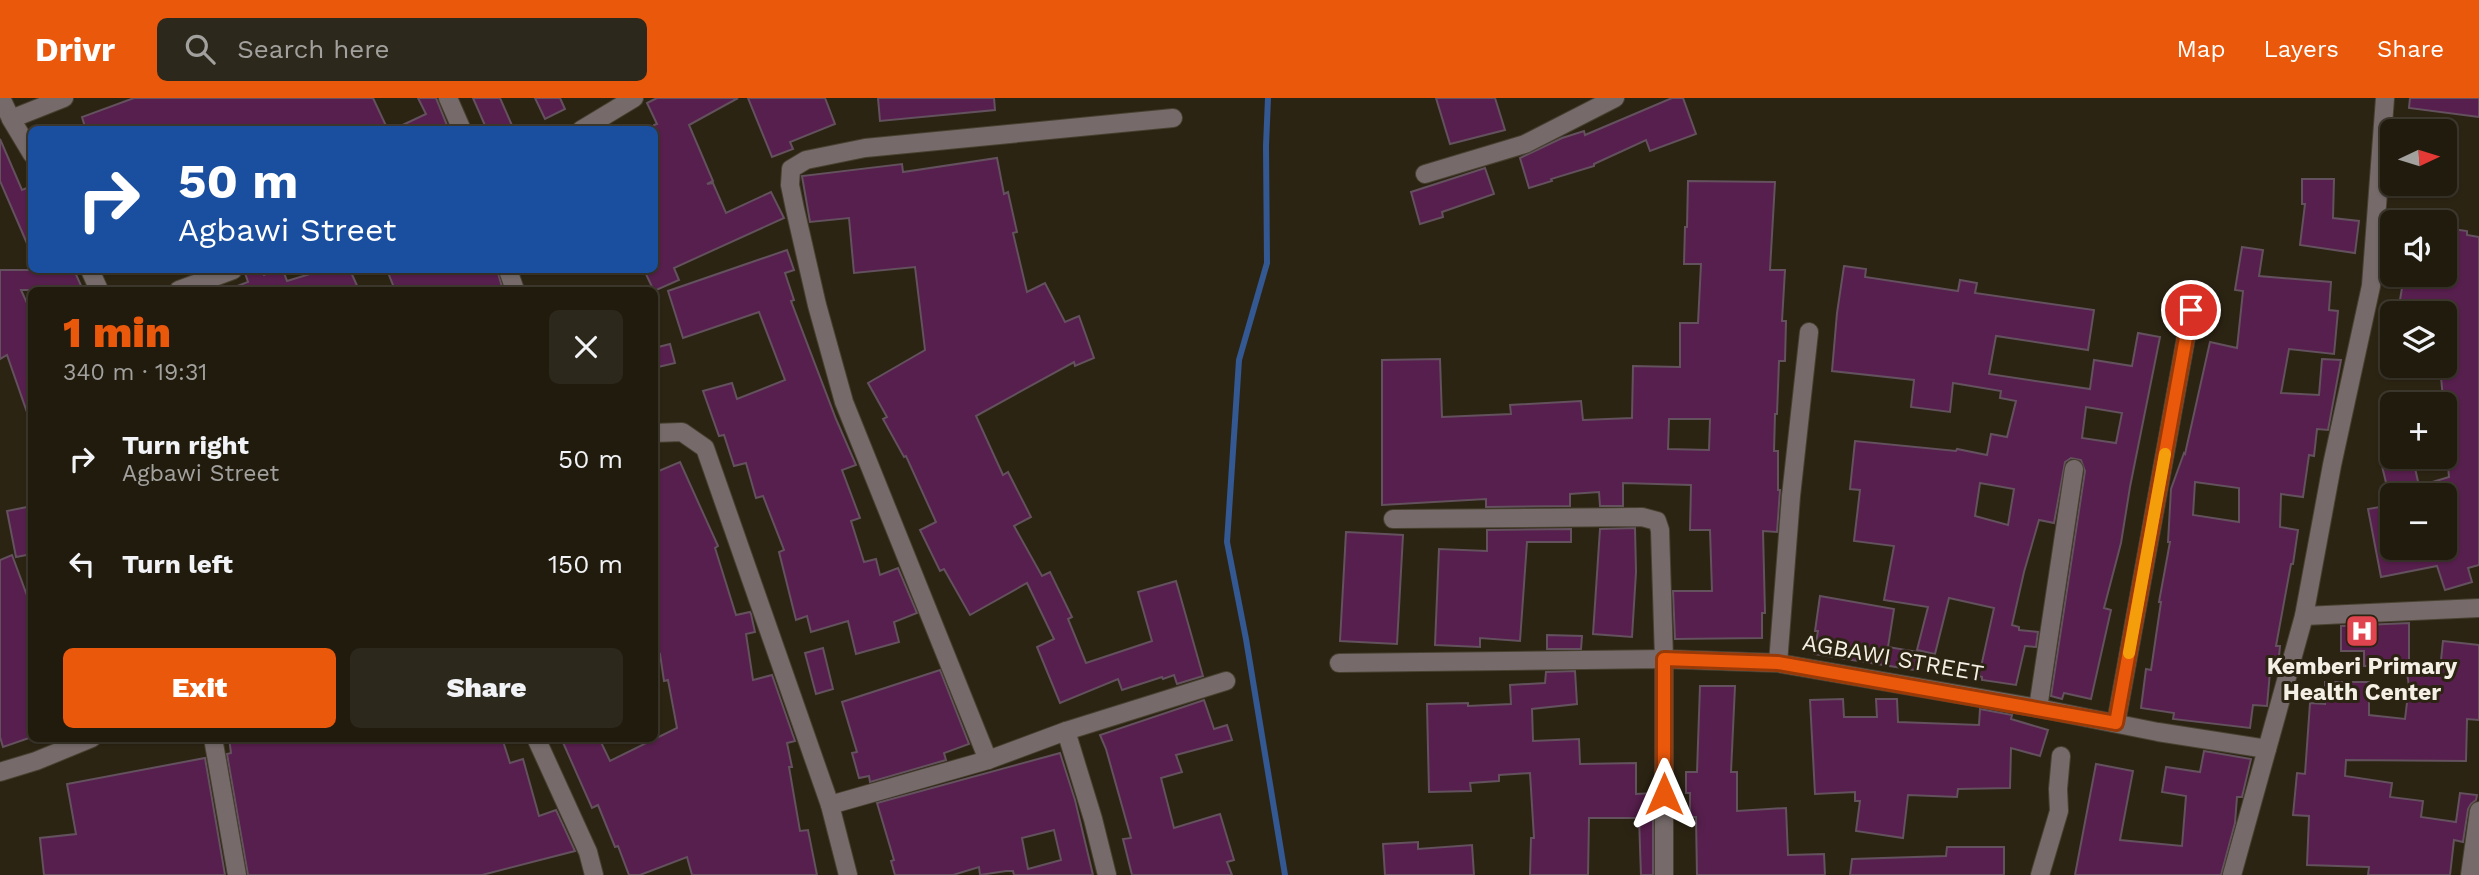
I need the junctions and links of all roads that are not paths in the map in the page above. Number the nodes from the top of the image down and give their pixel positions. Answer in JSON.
{"nodes":[{"id":1,"x":64,"y":98,"type":"edge"},
{"id":2,"x":448,"y":98,"type":"edge"},
{"id":3,"x":634,"y":98,"type":"edge"},
{"id":4,"x":1615,"y":98,"type":"edge"},
{"id":5,"x":2385,"y":98,"type":"edge"},
{"id":6,"x":4,"y":108,"type":"edge"},
{"id":7,"x":1173,"y":118,"type":"dead end"},
{"id":8,"x":460,"y":126,"type":"edge"},
{"id":9,"x":588,"y":126,"type":"edge"},
{"id":10,"x":28,"y":147,"type":"edge"},
{"id":11,"x":1425,"y":173,"type":"dead end"},
{"id":12,"x":225,"y":273,"type":"edge"},
{"id":13,"x":187,"y":287,"type":"edge"},
{"id":14,"x":2191,"y":310,"type":"dead end"},
{"id":15,"x":1809,"y":332,"type":"dead end"},
{"id":16,"x":658,"y":433,"type":"edge"},
{"id":17,"x":2074,"y":470,"type":"dead end"},
{"id":18,"x":1393,"y":519,"type":"dead end"},
{"id":19,"x":2479,"y":608,"type":"edge"},
{"id":20,"x":2304,"y":616,"type":"junction"},
{"id":21,"x":1664,"y":659,"type":"junction"},
{"id":22,"x":1339,"y":663,"type":"dead end"},
{"id":23,"x":1778,"y":663,"type":"junction"},
{"id":24,"x":1226,"y":681,"type":"dead end"},
{"id":25,"x":2038,"y":708,"type":"junction"},
{"id":26,"x":2116,"y":723,"type":"junction"},
{"id":27,"x":1066,"y":731,"type":"junction"},
{"id":28,"x":82,"y":742,"type":"edge"},
{"id":29,"x":214,"y":742,"type":"edge"},
{"id":30,"x":538,"y":742,"type":"edge"},
{"id":31,"x":2267,"y":749,"type":"junction"},
{"id":32,"x":2061,"y":756,"type":"dead end"},
{"id":33,"x":988,"y":760,"type":"junction"},
{"id":34,"x":0,"y":772,"type":"edge"},
{"id":35,"x":830,"y":805,"type":"junction"},
{"id":36,"x":2479,"y":811,"type":"edge"},
{"id":37,"x":237,"y":875,"type":"edge"},
{"id":38,"x":594,"y":875,"type":"edge"},
{"id":39,"x":848,"y":875,"type":"edge"},
{"id":40,"x":1107,"y":875,"type":"edge"},
{"id":41,"x":1664,"y":875,"type":"edge"},
{"id":42,"x":2040,"y":875,"type":"edge"},
{"id":43,"x":2232,"y":875,"type":"edge"},
{"id":44,"x":2470,"y":875,"type":"edge"}],
"edges":[{"from":1,"to":6,"type":"street"},
{"from":2,"to":8,"type":"street"},
{"from":3,"to":9,"type":"street"},
{"from":4,"to":11,"type":"street"},
{"from":5,"to":20,"type":"street"},
{"from":6,"to":10,"type":"street"},
{"from":7,"to":33,"type":"street"},
{"from":12,"to":13,"type":"street"},
{"from":14,"to":26,"type":"street"},
{"from":15,"to":23,"type":"street"},
{"from":16,"to":35,"type":"street"},
{"from":17,"to":25,"type":"street"},
{"from":18,"to":21,"type":"street"},
{"from":19,"to":20,"type":"street"},
{"from":20,"to":31,"type":"street"},
{"from":21,"to":22,"type":"street","name":"AGBAWI STREET"},
{"from":21,"to":23,"type":"street","name":"AGBAWI STREET"},
{"from":21,"to":41,"type":"street"},
{"from":23,"to":25,"type":"street","name":"AGBAWI STREET"},
{"from":24,"to":27,"type":"street"},
{"from":25,"to":26,"type":"street","name":"AGBAWI STREET"},
{"from":26,"to":31,"type":"street","name":"AGBAWI STREET"},
{"from":27,"to":33,"type":"street"},
{"from":27,"to":40,"type":"street"},
{"from":28,"to":34,"type":"street"},
{"from":29,"to":37,"type":"street"},
{"from":30,"to":38,"type":"street"},
{"from":31,"to":43,"type":"street"},
{"from":32,"to":42,"type":"street"},
{"from":33,"to":35,"type":"street"},
{"from":35,"to":39,"type":"street"},
{"from":36,"to":44,"type":"street"}]}
